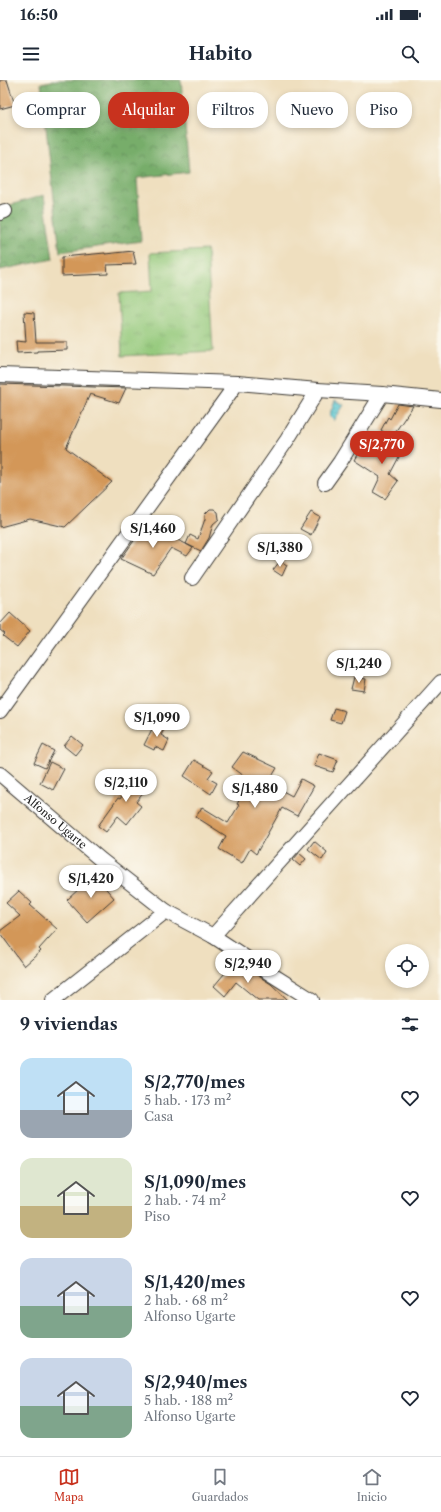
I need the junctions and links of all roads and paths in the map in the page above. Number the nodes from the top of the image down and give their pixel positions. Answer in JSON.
{"nodes":[{"id":1,"x":0,"y":375,"type":"edge"},
{"id":2,"x":238,"y":383,"type":"junction"},
{"id":3,"x":318,"y":390,"type":"junction"},
{"id":4,"x":382,"y":394,"type":"junction"},
{"id":5,"x":441,"y":400,"type":"edge"},
{"id":6,"x":325,"y":483,"type":"dead end"},
{"id":7,"x":192,"y":578,"type":"dead end"},
{"id":8,"x":441,"y":682,"type":"edge"},
{"id":9,"x":0,"y":711,"type":"edge"},
{"id":10,"x":0,"y":774,"type":"edge"},
{"id":11,"x":166,"y":911,"type":"junction"},
{"id":12,"x":213,"y":936,"type":"junction"},
{"id":13,"x":53,"y":1000,"type":"edge"},
{"id":14,"x":312,"y":1000,"type":"edge"}],
"edges":[{"from":1,"to":2,"type":"street"},
{"from":2,"to":3,"type":"street"},
{"from":2,"to":9,"type":"street"},
{"from":3,"to":4,"type":"street"},
{"from":3,"to":7,"type":"street"},
{"from":4,"to":5,"type":"street"},
{"from":4,"to":6,"type":"street"},
{"from":8,"to":12,"type":"street"},
{"from":10,"to":11,"type":"street","name":"Alfonso Ugarte"},
{"from":11,"to":12,"type":"street","name":"Alfonso Ugarte"},
{"from":11,"to":13,"type":"street"},
{"from":12,"to":14,"type":"street","name":"Alfonso Ugarte"}]}
